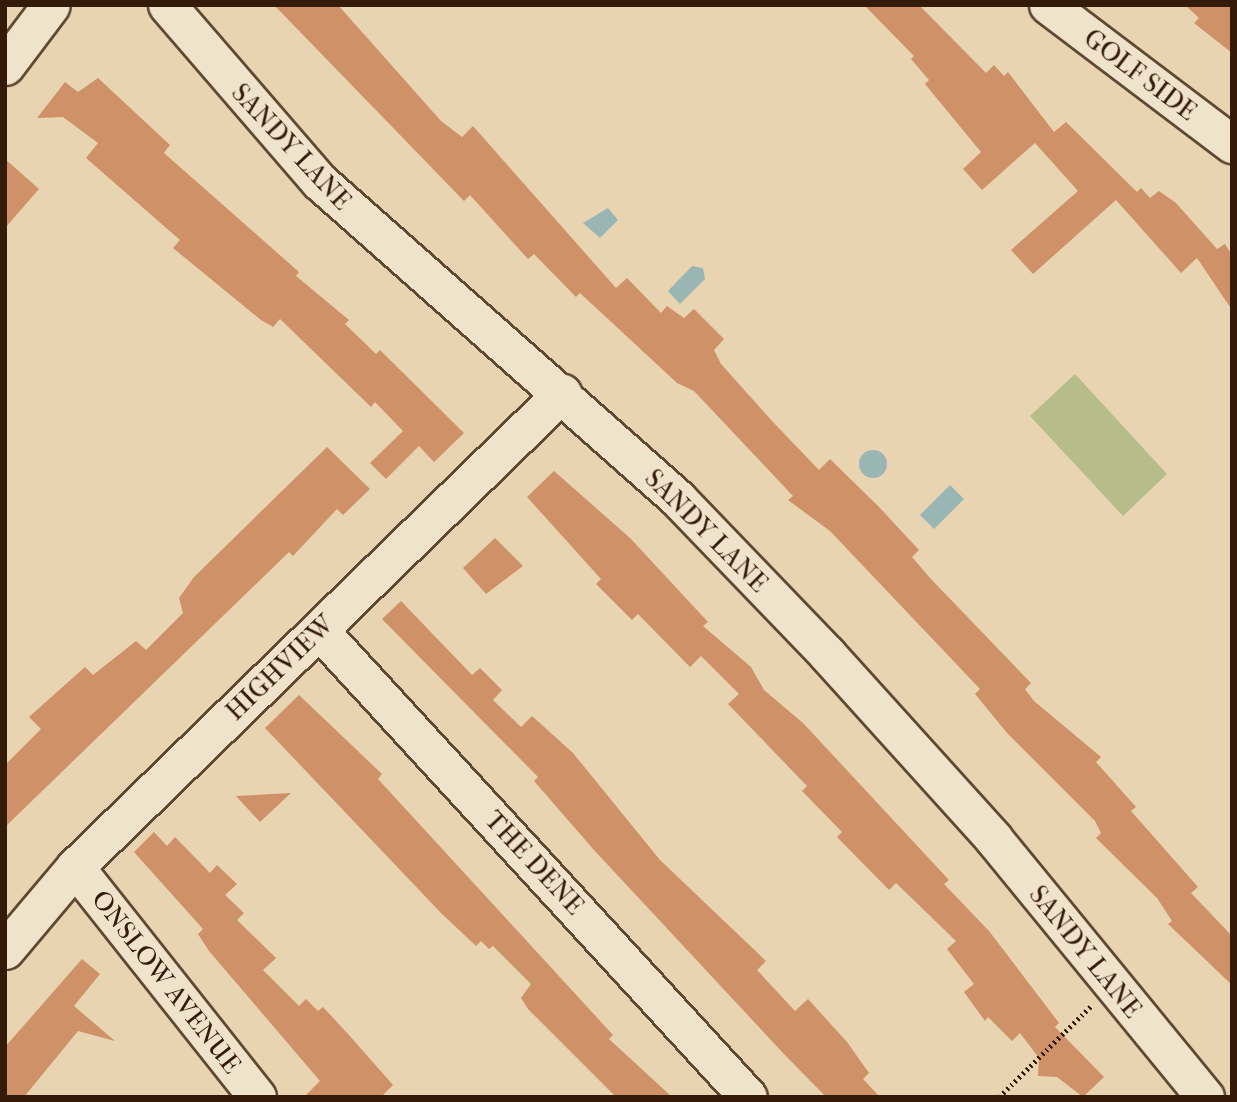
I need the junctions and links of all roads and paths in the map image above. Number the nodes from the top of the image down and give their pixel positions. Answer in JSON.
{"nodes":[{"id":1,"x":51,"y":5,"type":"edge"},
{"id":2,"x":167,"y":5,"type":"edge"},
{"id":3,"x":1048,"y":5,"type":"edge"},
{"id":4,"x":5,"y":65,"type":"edge"},
{"id":5,"x":1232,"y":144,"type":"edge"},
{"id":6,"x":562,"y":393,"type":"junction"},
{"id":7,"x":319,"y":630,"type":"junction"},
{"id":8,"x":75,"y":867,"type":"junction"},
{"id":9,"x":5,"y":950,"type":"edge"},
{"id":10,"x":1111,"y":986,"type":"junction"},
{"id":11,"x":257,"y":1097,"type":"edge"},
{"id":12,"x":748,"y":1097,"type":"edge"},
{"id":13,"x":999,"y":1097,"type":"edge"},
{"id":14,"x":1205,"y":1097,"type":"edge"}],
"edges":[{"from":1,"to":4,"type":"street"},
{"from":2,"to":6,"type":"street","name":"SANDY LANE"},
{"from":3,"to":5,"type":"street","name":"GOLF SIDE"},
{"from":6,"to":7,"type":"street","name":"HIGHVIEW"},
{"from":6,"to":10,"type":"street","name":"SANDY LANE"},
{"from":7,"to":8,"type":"street","name":"HIGHVIEW"},
{"from":7,"to":12,"type":"street","name":"THE DENE"},
{"from":8,"to":9,"type":"street","name":"HIGHVIEW"},
{"from":8,"to":11,"type":"street","name":"ONSLOW AVENUE"},
{"from":10,"to":13,"type":"path"},
{"from":10,"to":14,"type":"street","name":"SANDY LANE"}]}
